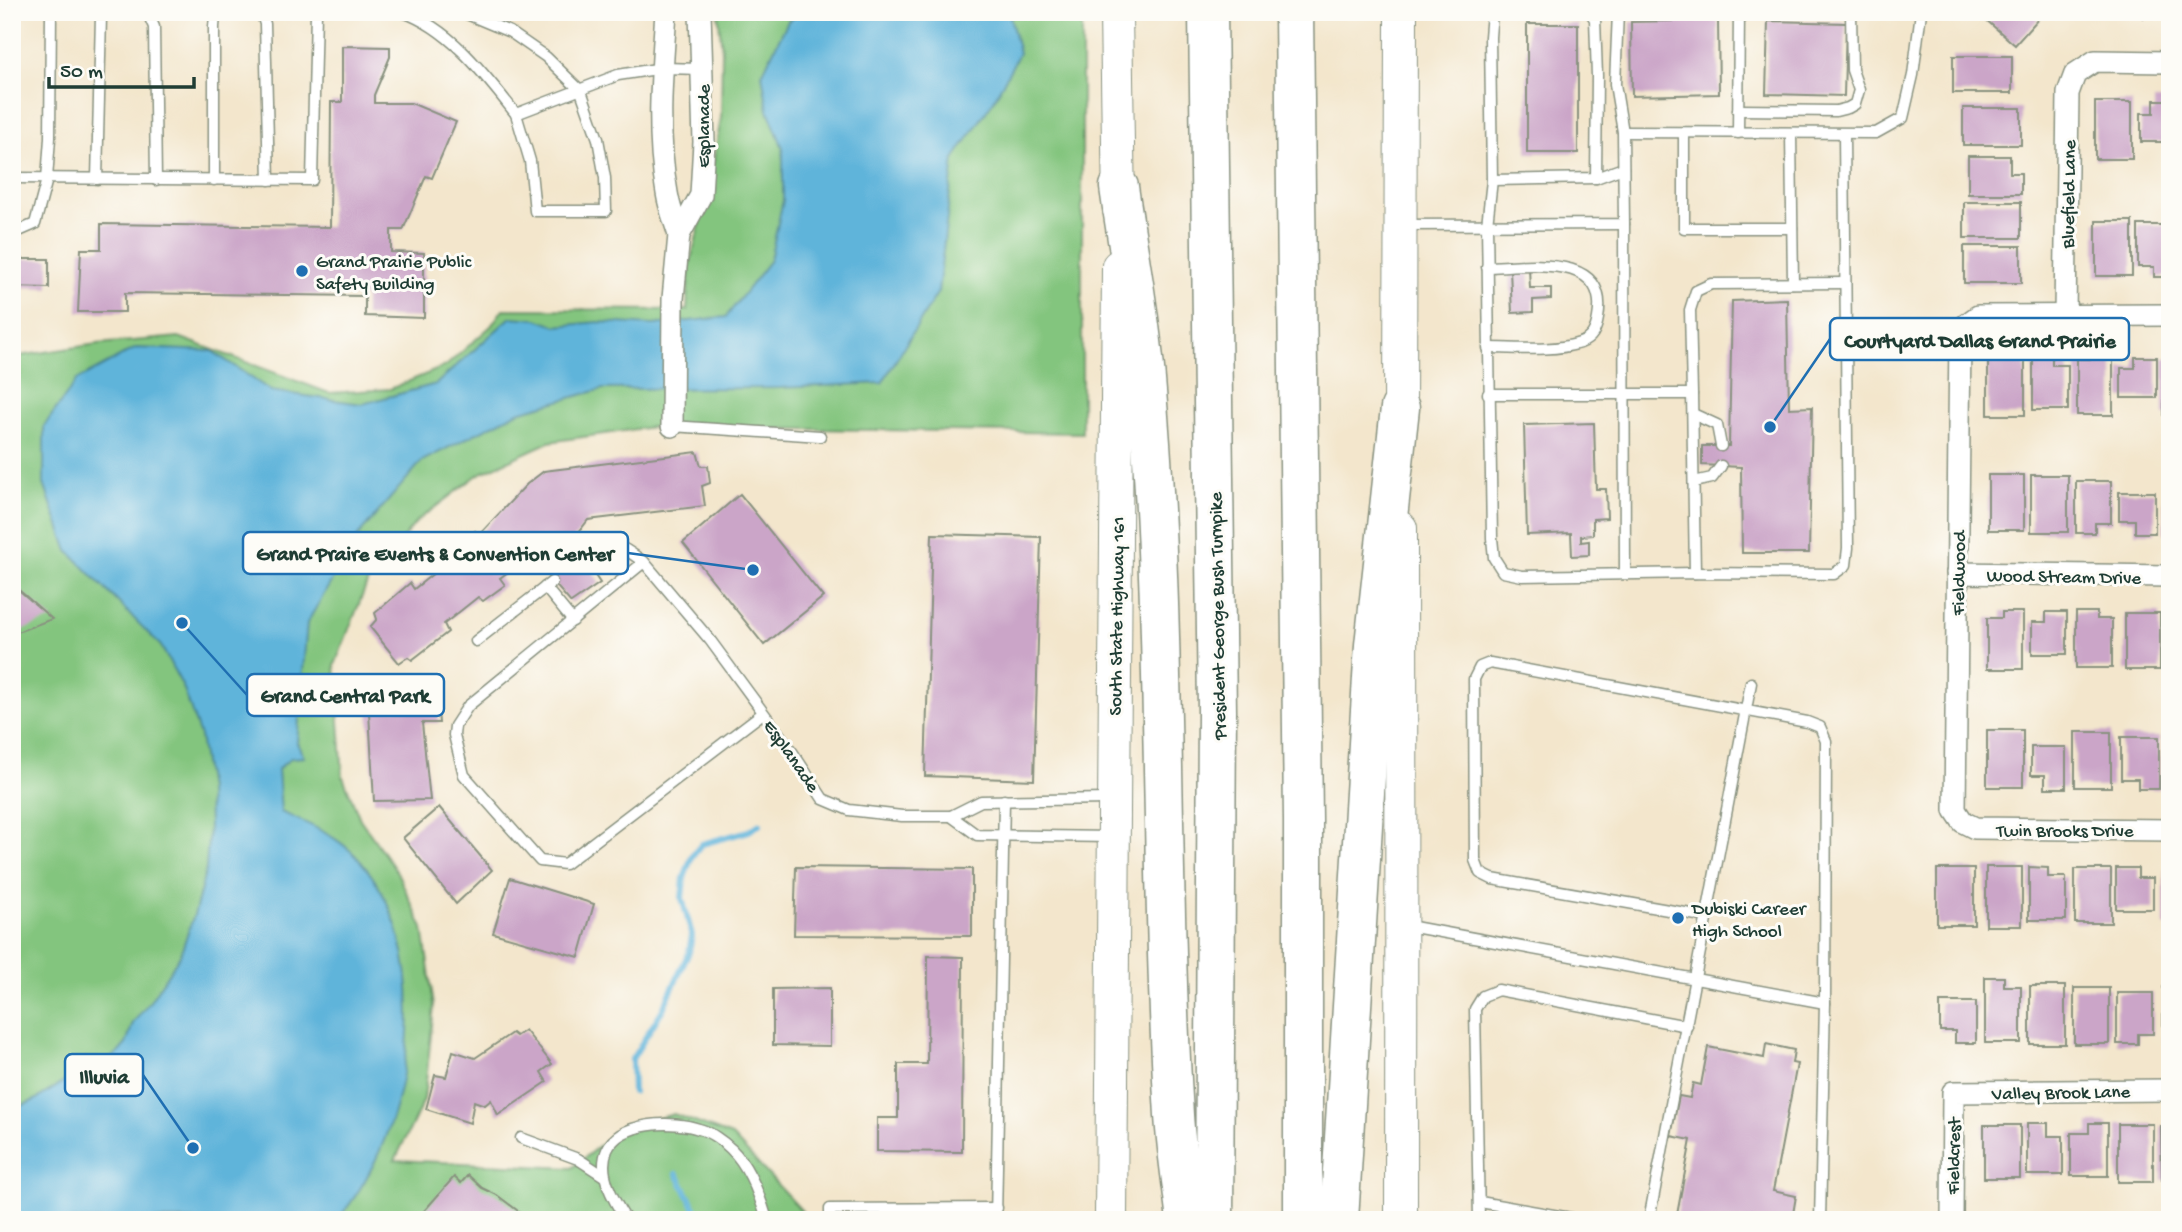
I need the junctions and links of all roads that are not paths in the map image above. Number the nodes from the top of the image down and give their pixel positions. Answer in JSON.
{"nodes":[{"id":1,"x":51,"y":12,"type":"edge"},
{"id":2,"x":106,"y":12,"type":"edge"},
{"id":3,"x":144,"y":12,"type":"edge"},
{"id":4,"x":221,"y":12,"type":"edge"},
{"id":5,"x":257,"y":12,"type":"edge"},
{"id":6,"x":316,"y":12,"type":"edge"},
{"id":7,"x":403,"y":12,"type":"edge"},
{"id":8,"x":462,"y":12,"type":"edge"},
{"id":9,"x":666,"y":12,"type":"edge"},
{"id":10,"x":700,"y":12,"type":"edge"},
{"id":11,"x":1209,"y":12,"type":"edge"},
{"id":12,"x":1294,"y":12,"type":"edge"},
{"id":13,"x":1381,"y":12,"type":"edge"},
{"id":14,"x":1401,"y":12,"type":"edge"},
{"id":15,"x":1492,"y":12,"type":"edge"},
{"id":16,"x":1590,"y":12,"type":"edge"},
{"id":17,"x":1618,"y":12,"type":"edge"},
{"id":18,"x":1739,"y":12,"type":"edge"},
{"id":19,"x":1850,"y":12,"type":"edge"},
{"id":20,"x":1921,"y":12,"type":"edge"},
{"id":21,"x":1118,"y":18,"type":"edge"},
{"id":22,"x":1401,"y":57,"type":"junction"},
{"id":23,"x":2170,"y":62,"type":"edge"},
{"id":24,"x":663,"y":68,"type":"junction"},
{"id":25,"x":702,"y":69,"type":"junction"},
{"id":26,"x":581,"y":91,"type":"junction"},
{"id":27,"x":1738,"y":110,"type":"junction"},
{"id":28,"x":516,"y":114,"type":"junction"},
{"id":29,"x":1623,"y":132,"type":"junction"},
{"id":30,"x":1738,"y":132,"type":"junction"},
{"id":31,"x":1684,"y":133,"type":"junction"},
{"id":32,"x":1790,"y":134,"type":"junction"},
{"id":33,"x":1844,"y":134,"type":"junction"},
{"id":34,"x":1623,"y":169,"type":"junction"},
{"id":35,"x":12,"y":178,"type":"edge"},
{"id":36,"x":1596,"y":178,"type":"junction"},
{"id":37,"x":47,"y":179,"type":"junction"},
{"id":38,"x":97,"y":179,"type":"junction"},
{"id":39,"x":156,"y":180,"type":"junction"},
{"id":40,"x":214,"y":180,"type":"junction"},
{"id":41,"x":269,"y":180,"type":"junction"},
{"id":42,"x":1492,"y":180,"type":"junction"},
{"id":43,"x":1119,"y":187,"type":"junction"},
{"id":44,"x":1624,"y":224,"type":"junction"},
{"id":45,"x":1400,"y":225,"type":"junction"},
{"id":46,"x":1487,"y":225,"type":"junction"},
{"id":47,"x":1792,"y":228,"type":"junction"},
{"id":48,"x":12,"y":234,"type":"edge"},
{"id":49,"x":679,"y":235,"type":"junction"},
{"id":50,"x":1487,"y":267,"type":"junction"},
{"id":51,"x":1793,"y":283,"type":"junction"},
{"id":52,"x":1845,"y":283,"type":"junction"},
{"id":53,"x":2066,"y":315,"type":"junction"},
{"id":54,"x":2170,"y":315,"type":"edge"},
{"id":55,"x":1488,"y":348,"type":"junction"},
{"id":56,"x":1625,"y":393,"type":"junction"},
{"id":57,"x":1488,"y":394,"type":"junction"},
{"id":58,"x":1692,"y":394,"type":"junction"},
{"id":59,"x":1400,"y":408,"type":"junction"},
{"id":60,"x":1693,"y":414,"type":"junction"},
{"id":61,"x":672,"y":426,"type":"joint"},
{"id":62,"x":820,"y":436,"type":"dead end"},
{"id":63,"x":1721,"y":446,"type":"dead end"},
{"id":64,"x":1721,"y":466,"type":"dead end"},
{"id":65,"x":1694,"y":482,"type":"junction"},
{"id":66,"x":581,"y":559,"type":"dead end"},
{"id":67,"x":644,"y":562,"type":"junction"},
{"id":68,"x":1695,"y":573,"type":"junction"},
{"id":69,"x":1957,"y":573,"type":"junction"},
{"id":70,"x":1625,"y":574,"type":"junction"},
{"id":71,"x":2170,"y":576,"type":"edge"},
{"id":72,"x":573,"y":621,"type":"junction"},
{"id":73,"x":476,"y":641,"type":"dead end"},
{"id":74,"x":1751,"y":683,"type":"dead end"},
{"id":75,"x":1746,"y":711,"type":"junction"},
{"id":76,"x":763,"y":713,"type":"junction"},
{"id":77,"x":1114,"y":799,"type":"junction"},
{"id":78,"x":1004,"y":800,"type":"junction"},
{"id":79,"x":951,"y":816,"type":"junction"},
{"id":80,"x":1963,"y":822,"type":"joint"},
{"id":81,"x":2170,"y":830,"type":"edge"},
{"id":82,"x":1004,"y":836,"type":"junction"},
{"id":83,"x":1114,"y":837,"type":"junction"},
{"id":84,"x":1708,"y":917,"type":"junction"},
{"id":85,"x":1400,"y":924,"type":"junction"},
{"id":86,"x":1696,"y":981,"type":"junction"},
{"id":87,"x":1825,"y":1003,"type":"junction"},
{"id":88,"x":1688,"y":1026,"type":"junction"},
{"id":89,"x":2170,"y":1090,"type":"edge"},
{"id":90,"x":1953,"y":1092,"type":"joint"},
{"id":91,"x":521,"y":1138,"type":"dead end"},
{"id":92,"x":604,"y":1176,"type":"junction"},
{"id":93,"x":1479,"y":1202,"type":"junction"},
{"id":94,"x":997,"y":1208,"type":"junction"},
{"id":95,"x":830,"y":1214,"type":"edge"},
{"id":96,"x":872,"y":1214,"type":"edge"},
{"id":97,"x":931,"y":1214,"type":"edge"},
{"id":98,"x":1560,"y":1218,"type":"edge"},
{"id":99,"x":626,"y":1220,"type":"edge"},
{"id":100,"x":767,"y":1220,"type":"edge"},
{"id":101,"x":996,"y":1220,"type":"edge"},
{"id":102,"x":1111,"y":1220,"type":"edge"},
{"id":103,"x":1185,"y":1220,"type":"edge"},
{"id":104,"x":1214,"y":1220,"type":"edge"},
{"id":105,"x":1303,"y":1220,"type":"edge"},
{"id":106,"x":1339,"y":1220,"type":"edge"},
{"id":107,"x":1401,"y":1220,"type":"edge"},
{"id":108,"x":1479,"y":1220,"type":"edge"},
{"id":109,"x":1582,"y":1220,"type":"edge"},
{"id":110,"x":1649,"y":1220,"type":"edge"},
{"id":111,"x":1820,"y":1220,"type":"edge"},
{"id":112,"x":1952,"y":1220,"type":"edge"}],
"edges":[{"from":1,"to":37,"type":"lane"},
{"from":2,"to":38,"type":"lane"},
{"from":3,"to":39,"type":"lane"},
{"from":4,"to":40,"type":"lane"},
{"from":5,"to":41,"type":"lane"},
{"from":6,"to":41,"type":"lane"},
{"from":7,"to":28,"type":"lane"},
{"from":8,"to":26,"type":"lane"},
{"from":9,"to":24,"type":"street","name":"Esplanade"},
{"from":10,"to":25,"type":"street","name":"Esplanade"},
{"from":11,"to":104,"type":"highway","name":"President George Bush Turnpike"},
{"from":12,"to":105,"type":"highway"},
{"from":13,"to":22,"type":"main road"},
{"from":14,"to":22,"type":"main road"},
{"from":15,"to":42,"type":"lane"},
{"from":16,"to":36,"type":"lane"},
{"from":17,"to":29,"type":"lane"},
{"from":18,"to":27,"type":"lane"},
{"from":19,"to":27,"type":"lane"},
{"from":20,"to":33,"type":"lane"},
{"from":21,"to":43,"type":"main road","name":"South State Highway 161"},
{"from":22,"to":45,"type":"main road"},
{"from":23,"to":53,"type":"street","name":"Bluefield Lane"},
{"from":24,"to":25,"type":"lane"},
{"from":24,"to":26,"type":"lane"},
{"from":24,"to":49,"type":"street","name":"Esplanade"},
{"from":25,"to":49,"type":"street","name":"Esplanade"},
{"from":26,"to":28,"type":"lane"},
{"from":26,"to":28,"type":"lane"},
{"from":27,"to":30,"type":"lane"},
{"from":29,"to":31,"type":"lane"},
{"from":29,"to":34,"type":"lane"},
{"from":30,"to":31,"type":"lane"},
{"from":30,"to":32,"type":"lane"},
{"from":31,"to":47,"type":"lane"},
{"from":32,"to":33,"type":"lane"},
{"from":32,"to":47,"type":"lane"},
{"from":33,"to":52,"type":"lane"},
{"from":34,"to":36,"type":"lane"},
{"from":34,"to":44,"type":"lane"},
{"from":35,"to":37,"type":"lane"},
{"from":36,"to":42,"type":"lane"},
{"from":37,"to":38,"type":"lane"},
{"from":37,"to":48,"type":"lane"},
{"from":38,"to":39,"type":"lane"},
{"from":39,"to":40,"type":"lane"},
{"from":40,"to":41,"type":"lane"},
{"from":42,"to":46,"type":"lane"},
{"from":43,"to":77,"type":"main road","name":"South State Highway 161"},
{"from":43,"to":103,"type":"highway"},
{"from":44,"to":46,"type":"lane"},
{"from":44,"to":56,"type":"lane"},
{"from":45,"to":46,"type":"lane"},
{"from":45,"to":59,"type":"main road"},
{"from":46,"to":50,"type":"lane"},
{"from":47,"to":51,"type":"lane"},
{"from":49,"to":61,"type":"street","name":"Esplanade"},
{"from":50,"to":55,"type":"lane"},
{"from":50,"to":55,"type":"lane"},
{"from":51,"to":52,"type":"lane"},
{"from":51,"to":58,"type":"lane"},
{"from":52,"to":68,"type":"lane"},
{"from":53,"to":54,"type":"street"},
{"from":53,"to":69,"type":"street","name":"Fieldwood"},
{"from":55,"to":57,"type":"lane"},
{"from":56,"to":57,"type":"lane"},
{"from":56,"to":58,"type":"lane"},
{"from":56,"to":70,"type":"lane"},
{"from":57,"to":70,"type":"lane"},
{"from":58,"to":60,"type":"lane"},
{"from":59,"to":85,"type":"main road"},
{"from":59,"to":106,"type":"highway"},
{"from":60,"to":63,"type":"lane"},
{"from":60,"to":65,"type":"lane"},
{"from":61,"to":62,"type":"lane"},
{"from":64,"to":65,"type":"lane"},
{"from":65,"to":68,"type":"lane"},
{"from":66,"to":67,"type":"lane","name":"Esplanade"},
{"from":67,"to":72,"type":"lane"},
{"from":67,"to":76,"type":"lane","name":"Esplanade"},
{"from":68,"to":70,"type":"lane"},
{"from":69,"to":71,"type":"street","name":"Wood Stream Drive"},
{"from":69,"to":80,"type":"street","name":"Fieldwood"},
{"from":72,"to":73,"type":"lane"},
{"from":72,"to":76,"type":"lane"},
{"from":74,"to":75,"type":"lane"},
{"from":75,"to":84,"type":"lane"},
{"from":75,"to":84,"type":"lane"},
{"from":75,"to":87,"type":"lane"},
{"from":76,"to":79,"type":"lane","name":"Esplanade"},
{"from":77,"to":78,"type":"lane"},
{"from":77,"to":83,"type":"main road","name":"South State Highway 161"},
{"from":78,"to":79,"type":"lane"},
{"from":78,"to":82,"type":"lane"},
{"from":79,"to":82,"type":"lane"},
{"from":80,"to":81,"type":"street","name":"Twin Brooks Drive"},
{"from":82,"to":83,"type":"lane"},
{"from":82,"to":94,"type":"lane"},
{"from":83,"to":102,"type":"main road","name":"South State Highway 161"},
{"from":84,"to":86,"type":"lane"},
{"from":85,"to":86,"type":"lane"},
{"from":85,"to":107,"type":"main road"},
{"from":86,"to":87,"type":"lane"},
{"from":86,"to":88,"type":"lane"},
{"from":87,"to":111,"type":"lane"},
{"from":88,"to":93,"type":"lane"},
{"from":88,"to":110,"type":"lane"},
{"from":89,"to":90,"type":"street","name":"Valley Brook Lane"},
{"from":90,"to":112,"type":"street","name":"Fieldcrest"},
{"from":91,"to":92,"type":"lane"},
{"from":92,"to":99,"type":"lane"},
{"from":92,"to":100,"type":"lane"},
{"from":93,"to":98,"type":"lane"},
{"from":93,"to":108,"type":"lane"},
{"from":94,"to":97,"type":"lane"},
{"from":94,"to":101,"type":"lane"},
{"from":95,"to":96,"type":"lane"},
{"from":96,"to":97,"type":"lane"},
{"from":98,"to":109,"type":"lane"}]}
